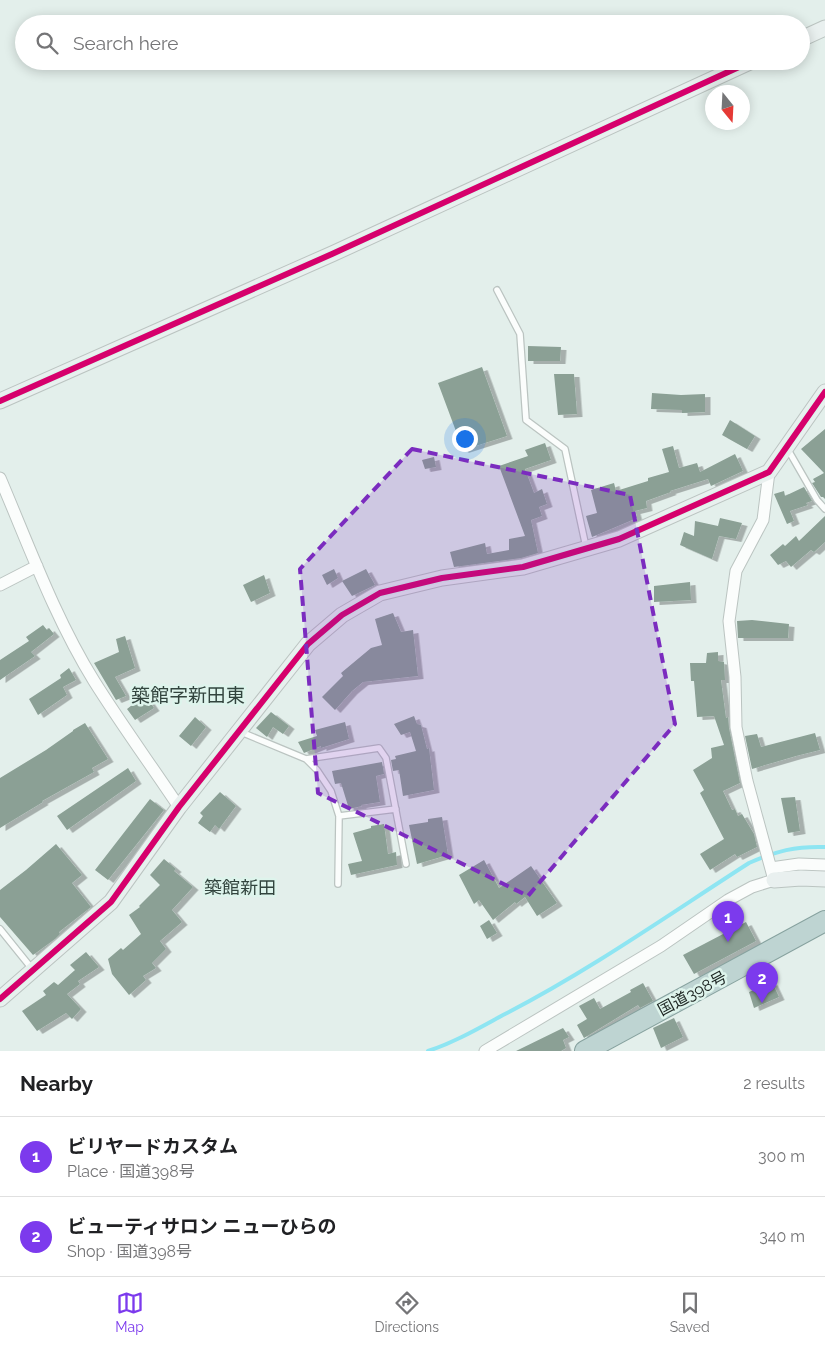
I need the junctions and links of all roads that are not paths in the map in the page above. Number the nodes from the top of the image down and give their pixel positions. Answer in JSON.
{"nodes":[{"id":1,"x":825,"y":28,"type":"edge"},
{"id":2,"x":810,"y":35,"type":"edge"},
{"id":3,"x":732,"y":70,"type":"edge"},
{"id":4,"x":497,"y":290,"type":"dead end"},
{"id":5,"x":825,"y":392,"type":"edge"},
{"id":6,"x":0,"y":401,"type":"edge"},
{"id":7,"x":786,"y":447,"type":"junction"},
{"id":8,"x":769,"y":472,"type":"junction"},
{"id":9,"x":0,"y":478,"type":"edge"},
{"id":10,"x":825,"y":509,"type":"edge"},
{"id":11,"x":586,"y":548,"type":"junction"},
{"id":12,"x":37,"y":566,"type":"junction"},
{"id":13,"x":0,"y":585,"type":"edge"},
{"id":14,"x":239,"y":731,"type":"junction"},
{"id":15,"x":306,"y":758,"type":"junction"},
{"id":16,"x":179,"y":807,"type":"junction"},
{"id":17,"x":396,"y":809,"type":"junction"},
{"id":18,"x":339,"y":816,"type":"junction"},
{"id":19,"x":406,"y":864,"type":"dead end"},
{"id":20,"x":825,"y":865,"type":"edge"},
{"id":21,"x":772,"y":870,"type":"junction"},
{"id":22,"x":825,"y":879,"type":"edge"},
{"id":23,"x":338,"y":884,"type":"dead end"},
{"id":24,"x":825,"y":921,"type":"edge"},
{"id":25,"x":0,"y":929,"type":"edge"},
{"id":26,"x":33,"y":970,"type":"junction"},
{"id":27,"x":0,"y":999,"type":"edge"},
{"id":28,"x":485,"y":1051,"type":"edge"},
{"id":29,"x":585,"y":1051,"type":"edge"}],
"edges":[{"from":1,"to":2,"type":"street"},
{"from":3,"to":6,"type":"street"},
{"from":4,"to":11,"type":"lane"},
{"from":5,"to":7,"type":"street"},
{"from":7,"to":8,"type":"street"},
{"from":7,"to":10,"type":"lane"},
{"from":8,"to":11,"type":"street"},
{"from":8,"to":21,"type":"street"},
{"from":9,"to":12,"type":"street"},
{"from":11,"to":14,"type":"street"},
{"from":12,"to":13,"type":"street"},
{"from":12,"to":16,"type":"street"},
{"from":14,"to":15,"type":"lane"},
{"from":14,"to":16,"type":"street"},
{"from":15,"to":17,"type":"lane"},
{"from":15,"to":18,"type":"lane"},
{"from":16,"to":26,"type":"street"},
{"from":17,"to":18,"type":"lane"},
{"from":17,"to":19,"type":"lane"},
{"from":18,"to":23,"type":"lane"},
{"from":20,"to":21,"type":"street"},
{"from":21,"to":22,"type":"street"},
{"from":21,"to":28,"type":"street"},
{"from":24,"to":29,"type":"highway","name":"国道398号"},
{"from":25,"to":26,"type":"lane"},
{"from":26,"to":27,"type":"street"}]}
